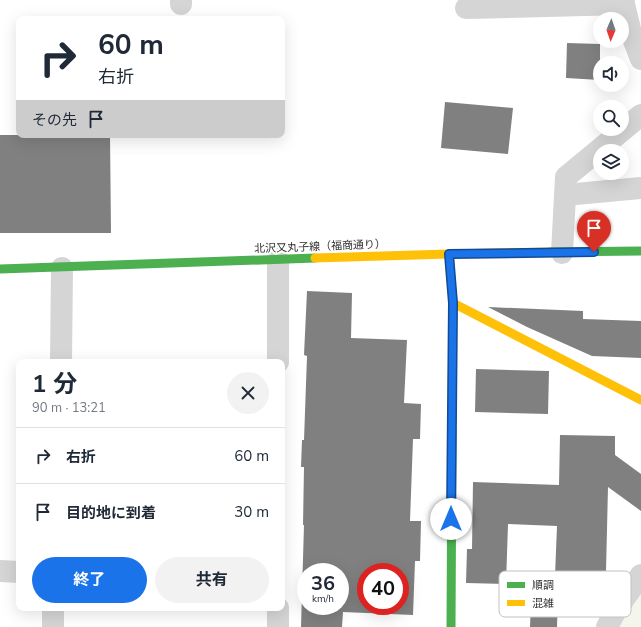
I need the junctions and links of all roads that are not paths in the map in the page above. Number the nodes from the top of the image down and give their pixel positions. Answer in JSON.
{"nodes":[{"id":1,"x":623,"y":2,"type":"edge"},
{"id":2,"x":466,"y":8,"type":"dead end"},
{"id":3,"x":641,"y":59,"type":"edge"},
{"id":4,"x":641,"y":115,"type":"edge"},
{"id":5,"x":641,"y":188,"type":"edge"},
{"id":6,"x":565,"y":195,"type":"junction"},
{"id":7,"x":641,"y":251,"type":"edge"},
{"id":8,"x":562,"y":253,"type":"junction"},
{"id":9,"x":449,"y":254,"type":"junction"},
{"id":10,"x":278,"y":259,"type":"junction"},
{"id":11,"x":62,"y":268,"type":"junction"},
{"id":12,"x":0,"y":269,"type":"edge"},
{"id":13,"x":453,"y":303,"type":"junction"},
{"id":14,"x":61,"y":359,"type":"edge"},
{"id":15,"x":278,"y":359,"type":"edge"},
{"id":16,"x":641,"y":400,"type":"edge"},
{"id":17,"x":0,"y":572,"type":"edge"},
{"id":18,"x":16,"y":572,"type":"edge"},
{"id":19,"x":641,"y":575,"type":"edge"},
{"id":20,"x":631,"y":589,"type":"edge"},
{"id":21,"x":53,"y":611,"type":"edge"},
{"id":22,"x":278,"y":611,"type":"edge"},
{"id":23,"x":612,"y":617,"type":"edge"},
{"id":24,"x":53,"y":627,"type":"edge"},
{"id":25,"x":278,"y":627,"type":"edge"},
{"id":26,"x":451,"y":627,"type":"edge"},
{"id":27,"x":607,"y":627,"type":"edge"}],
"edges":[{"from":1,"to":2,"type":"street"},
{"from":1,"to":3,"type":"street"},
{"from":4,"to":6,"type":"street"},
{"from":5,"to":6,"type":"street"},
{"from":6,"to":8,"type":"street"},
{"from":7,"to":8,"type":"street","name":"北沢又丸子線（福商通り）"},
{"from":8,"to":9,"type":"street","name":"北沢又丸子線（福商通り）"},
{"from":9,"to":10,"type":"street","name":"北沢又丸子線（福商通り）"},
{"from":9,"to":13,"type":"street"},
{"from":10,"to":11,"type":"street","name":"北沢又丸子線（福商通り）"},
{"from":10,"to":15,"type":"street"},
{"from":11,"to":12,"type":"street","name":"北沢又丸子線（福商通り）"},
{"from":11,"to":14,"type":"street"},
{"from":13,"to":16,"type":"street"},
{"from":13,"to":26,"type":"street"},
{"from":17,"to":18,"type":"street"},
{"from":19,"to":20,"type":"street"},
{"from":21,"to":24,"type":"street"},
{"from":22,"to":25,"type":"street"},
{"from":23,"to":27,"type":"street"}]}
